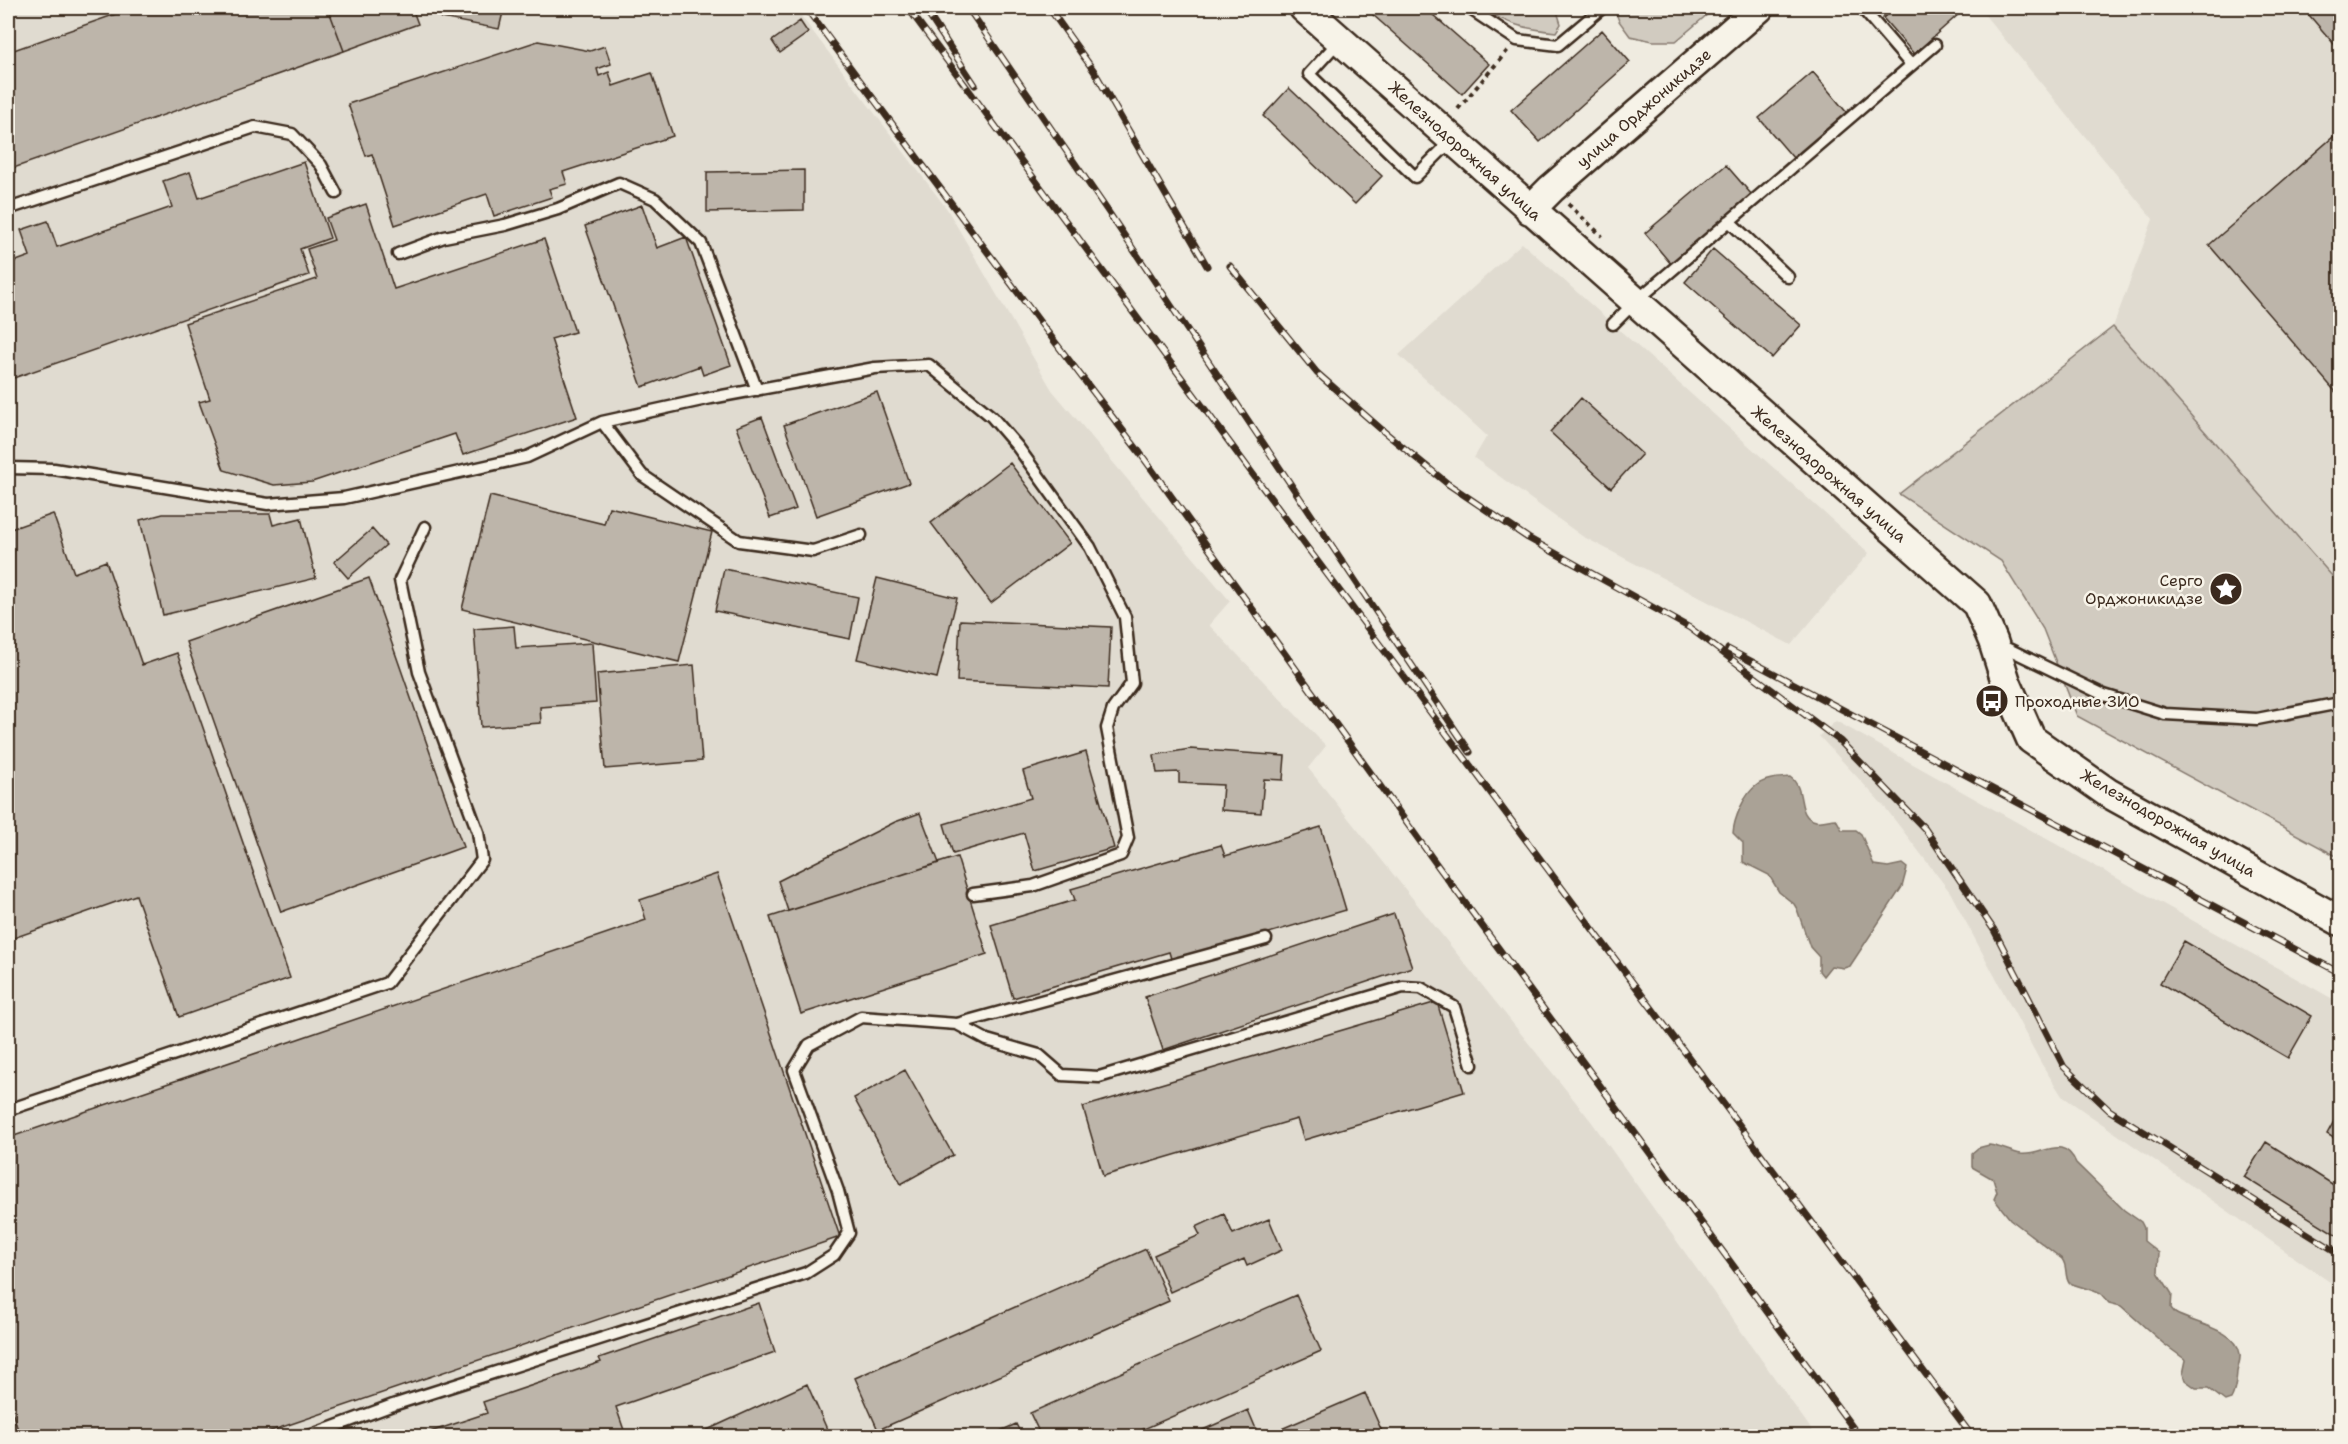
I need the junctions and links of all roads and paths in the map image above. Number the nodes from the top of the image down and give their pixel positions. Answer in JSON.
{"nodes":[{"id":1,"x":1304,"y":8,"type":"edge"},
{"id":2,"x":1469,"y":8,"type":"edge"},
{"id":3,"x":1602,"y":8,"type":"edge"},
{"id":4,"x":1759,"y":8,"type":"edge"},
{"id":5,"x":1862,"y":8,"type":"edge"},
{"id":6,"x":1340,"y":40,"type":"junction"},
{"id":7,"x":1517,"y":40,"type":"junction"},
{"id":8,"x":1935,"y":45,"type":"dead end"},
{"id":9,"x":1911,"y":65,"type":"junction"},
{"id":10,"x":1458,"y":108,"type":"dead end"},
{"id":11,"x":1452,"y":140,"type":"junction"},
{"id":12,"x":1551,"y":189,"type":"junction"},
{"id":13,"x":336,"y":194,"type":"dead end"},
{"id":14,"x":8,"y":208,"type":"edge"},
{"id":15,"x":1530,"y":210,"type":"junction"},
{"id":16,"x":1729,"y":222,"type":"junction"},
{"id":17,"x":1603,"y":237,"type":"dead end"},
{"id":18,"x":398,"y":255,"type":"dead end"},
{"id":19,"x":1788,"y":278,"type":"dead end"},
{"id":20,"x":1635,"y":302,"type":"junction"},
{"id":21,"x":1613,"y":324,"type":"dead end"},
{"id":22,"x":757,"y":390,"type":"junction"},
{"id":23,"x":602,"y":422,"type":"junction"},
{"id":24,"x":8,"y":468,"type":"edge"},
{"id":25,"x":425,"y":527,"type":"dead end"},
{"id":26,"x":861,"y":535,"type":"dead end"},
{"id":27,"x":1993,"y":641,"type":"junction"},
{"id":28,"x":2340,"y":703,"type":"edge"},
{"id":29,"x":973,"y":894,"type":"dead end"},
{"id":30,"x":2340,"y":921,"type":"edge"},
{"id":31,"x":1266,"y":939,"type":"dead end"},
{"id":32,"x":957,"y":1024,"type":"junction"},
{"id":33,"x":1472,"y":1065,"type":"dead end"},
{"id":34,"x":8,"y":1110,"type":"edge"},
{"id":35,"x":309,"y":1437,"type":"edge"}],
"edges":[{"from":1,"to":6,"type":"street","name":"Железнодорожная улица"},
{"from":2,"to":7,"type":"lane"},
{"from":3,"to":7,"type":"lane"},
{"from":4,"to":12,"type":"street","name":"улица Орджоникидзе"},
{"from":5,"to":9,"type":"lane"},
{"from":6,"to":11,"type":"street","name":"Железнодорожная улица"},
{"from":6,"to":11,"type":"lane"},
{"from":7,"to":10,"type":"path"},
{"from":8,"to":9,"type":"lane"},
{"from":9,"to":16,"type":"lane"},
{"from":11,"to":15,"type":"street","name":"Железнодорожная улица"},
{"from":12,"to":15,"type":"street","name":"улица Орджоникидзе"},
{"from":12,"to":17,"type":"path"},
{"from":13,"to":14,"type":"lane"},
{"from":15,"to":20,"type":"street","name":"Железнодорожная улица"},
{"from":16,"to":19,"type":"lane"},
{"from":16,"to":20,"type":"lane"},
{"from":18,"to":22,"type":"lane"},
{"from":20,"to":21,"type":"lane"},
{"from":20,"to":27,"type":"street","name":"Железнодорожная улица"},
{"from":22,"to":23,"type":"lane"},
{"from":22,"to":29,"type":"lane"},
{"from":23,"to":24,"type":"lane"},
{"from":23,"to":26,"type":"lane"},
{"from":25,"to":34,"type":"lane"},
{"from":27,"to":28,"type":"lane"},
{"from":27,"to":30,"type":"street","name":"Железнодорожная улица"},
{"from":31,"to":32,"type":"lane"},
{"from":32,"to":33,"type":"lane"},
{"from":32,"to":35,"type":"lane"}]}
